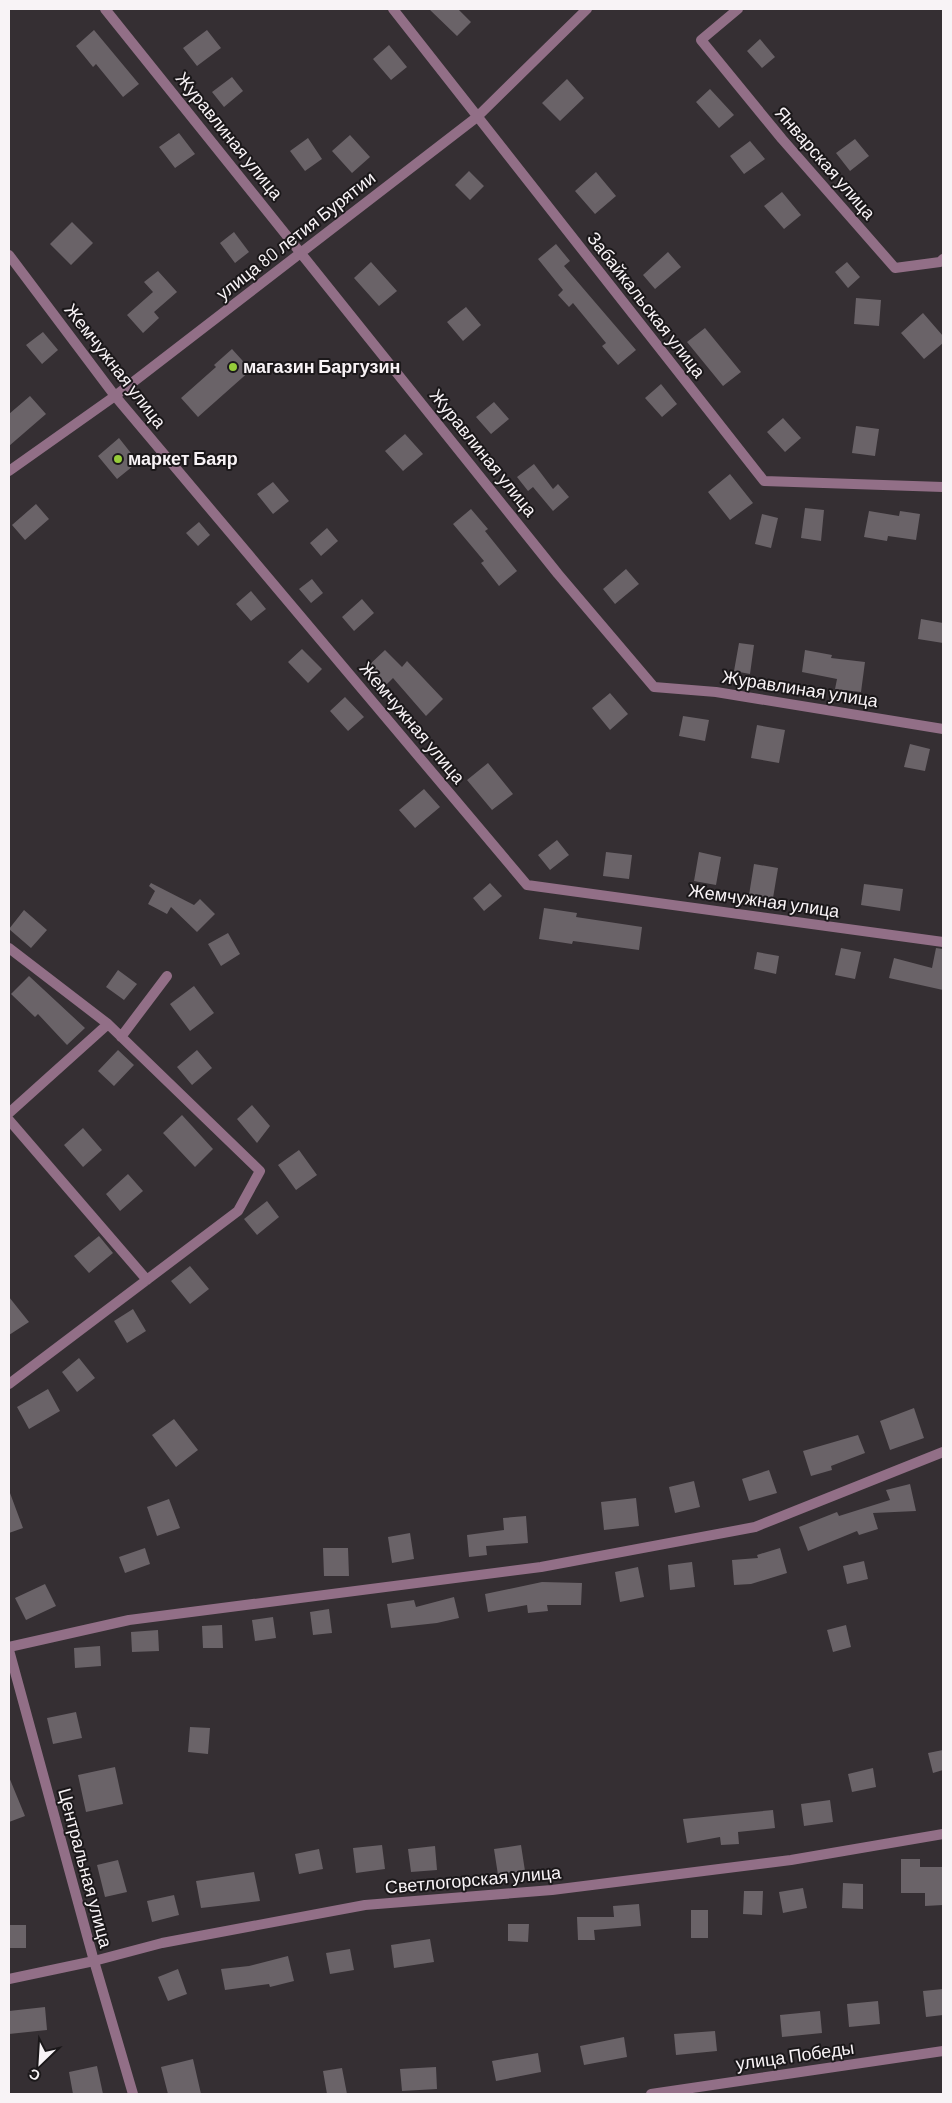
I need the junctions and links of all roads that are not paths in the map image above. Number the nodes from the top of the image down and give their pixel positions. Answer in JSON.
{"nodes":[{"id":1,"x":105,"y":9,"type":"edge"},
{"id":2,"x":392,"y":9,"type":"edge"},
{"id":3,"x":588,"y":9,"type":"edge"},
{"id":4,"x":738,"y":9,"type":"edge"},
{"id":5,"x":477,"y":117,"type":"junction"},
{"id":6,"x":302,"y":252,"type":"junction"},
{"id":7,"x":9,"y":255,"type":"edge"},
{"id":8,"x":943,"y":259,"type":"edge"},
{"id":9,"x":115,"y":396,"type":"junction"},
{"id":10,"x":9,"y":470,"type":"edge"},
{"id":11,"x":943,"y":486,"type":"edge"},
{"id":12,"x":943,"y":729,"type":"edge"},
{"id":13,"x":943,"y":942,"type":"edge"},
{"id":14,"x":9,"y":948,"type":"edge"},
{"id":15,"x":167,"y":976,"type":"dead end"},
{"id":16,"x":108,"y":1024,"type":"junction"},
{"id":17,"x":121,"y":1037,"type":"junction"},
{"id":18,"x":9,"y":1114,"type":"edge"},
{"id":19,"x":9,"y":1120,"type":"edge"},
{"id":20,"x":147,"y":1280,"type":"junction"},
{"id":21,"x":9,"y":1384,"type":"edge"},
{"id":22,"x":943,"y":1452,"type":"edge"},
{"id":23,"x":9,"y":1649,"type":"edge"},
{"id":24,"x":943,"y":1834,"type":"edge"},
{"id":25,"x":94,"y":1961,"type":"junction"},
{"id":26,"x":9,"y":1979,"type":"edge"},
{"id":27,"x":943,"y":2051,"type":"edge"},
{"id":28,"x":133,"y":2094,"type":"edge"},
{"id":29,"x":651,"y":2094,"type":"edge"}],
"edges":[{"from":1,"to":6,"type":"street","name":"Журавлиная улица"},
{"from":2,"to":5,"type":"street","name":"Забайкальская улица"},
{"from":3,"to":5,"type":"street","name":"улица 80 летия Бурятии"},
{"from":4,"to":8,"type":"street","name":"Январская улица"},
{"from":5,"to":6,"type":"street","name":"улица 80 летия Бурятии"},
{"from":5,"to":11,"type":"street","name":"Забайкальская улица"},
{"from":6,"to":9,"type":"street","name":"улица 80 летия Бурятии"},
{"from":6,"to":12,"type":"street","name":"Журавлиная улица"},
{"from":7,"to":9,"type":"street","name":"Жемчужная улица"},
{"from":9,"to":10,"type":"street","name":"улица 80 летия Бурятии"},
{"from":9,"to":13,"type":"street","name":"Жемчужная улица"},
{"from":14,"to":16,"type":"street"},
{"from":15,"to":17,"type":"street"},
{"from":16,"to":17,"type":"street"},
{"from":16,"to":18,"type":"street"},
{"from":17,"to":20,"type":"street"},
{"from":19,"to":20,"type":"street"},
{"from":20,"to":21,"type":"street"},
{"from":22,"to":23,"type":"street"},
{"from":23,"to":25,"type":"street","name":"Центральная улица"},
{"from":24,"to":25,"type":"street","name":"Светлогорская улица"},
{"from":25,"to":26,"type":"street","name":"Светлогорская улица"},
{"from":25,"to":28,"type":"street","name":"Центральная улица"},
{"from":27,"to":29,"type":"street","name":"улица Победы"}]}
